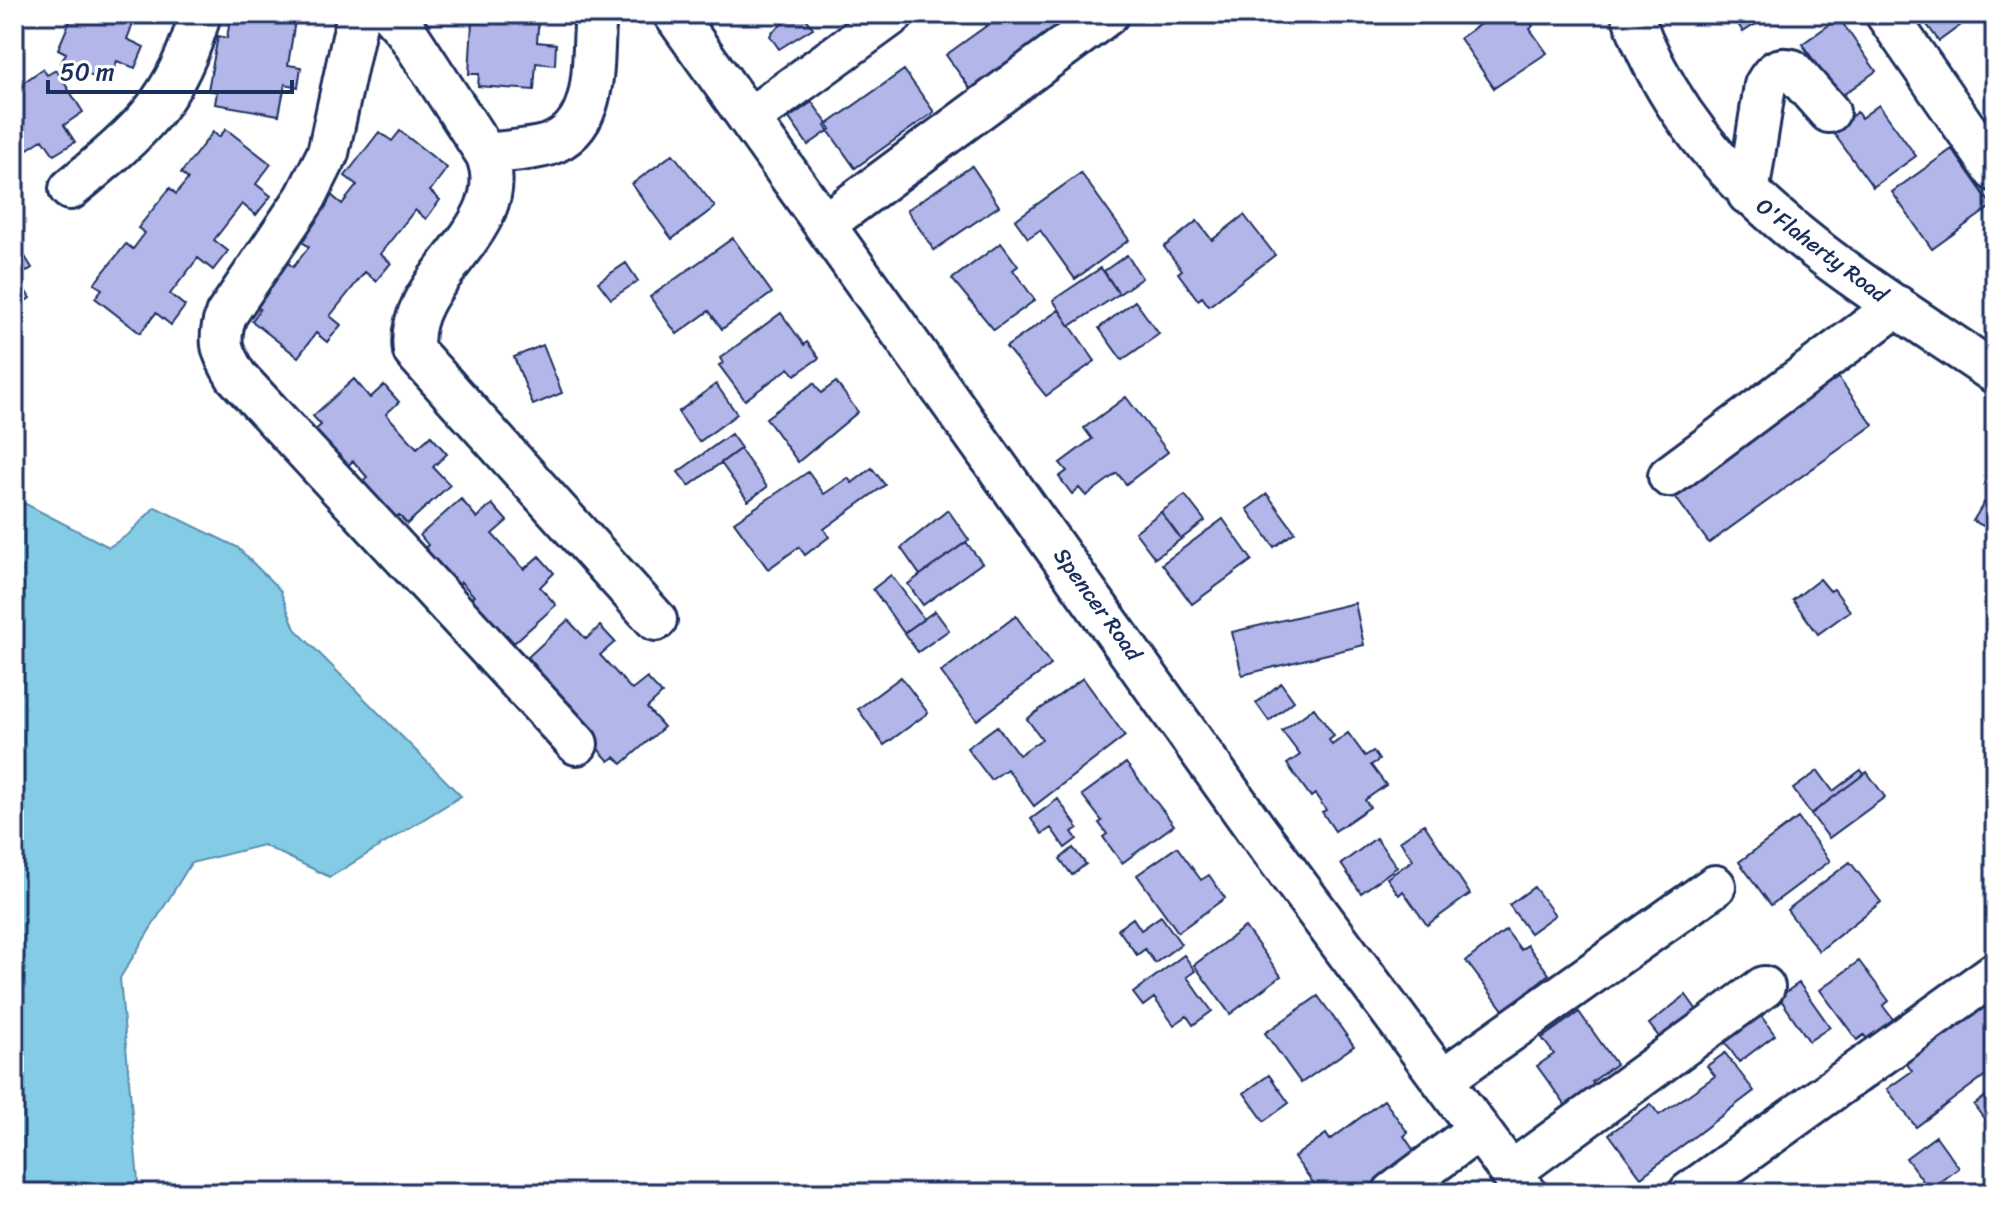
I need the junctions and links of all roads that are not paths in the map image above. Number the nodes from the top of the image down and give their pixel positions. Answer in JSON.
{"nodes":[{"id":1,"x":200,"y":14,"type":"edge"},
{"id":2,"x":358,"y":14,"type":"edge"},
{"id":3,"x":391,"y":14,"type":"edge"},
{"id":4,"x":674,"y":14,"type":"edge"},
{"id":5,"x":893,"y":14,"type":"edge"},
{"id":6,"x":1108,"y":14,"type":"edge"},
{"id":7,"x":1632,"y":14,"type":"edge"},
{"id":8,"x":1886,"y":14,"type":"edge"},
{"id":9,"x":595,"y":26,"type":"dead end"},
{"id":10,"x":1829,"y":112,"type":"dead end"},
{"id":11,"x":749,"y":119,"type":"junction"},
{"id":12,"x":486,"y":154,"type":"junction"},
{"id":13,"x":1995,"y":171,"type":"edge"},
{"id":14,"x":70,"y":189,"type":"dead end"},
{"id":15,"x":1748,"y":194,"type":"junction"},
{"id":16,"x":825,"y":224,"type":"junction"},
{"id":17,"x":1897,"y":306,"type":"junction"},
{"id":18,"x":1995,"y":373,"type":"edge"},
{"id":19,"x":1669,"y":476,"type":"dead end"},
{"id":20,"x":656,"y":620,"type":"dead end"},
{"id":21,"x":577,"y":744,"type":"dead end"},
{"id":22,"x":1715,"y":886,"type":"dead end"},
{"id":23,"x":1995,"y":973,"type":"edge"},
{"id":24,"x":1764,"y":987,"type":"dead end"},
{"id":25,"x":1443,"y":1079,"type":"junction"},
{"id":26,"x":1479,"y":1129,"type":"junction"},
{"id":27,"x":1518,"y":1183,"type":"edge"},
{"id":28,"x":1393,"y":1193,"type":"edge"},
{"id":29,"x":1689,"y":1193,"type":"edge"}],
"edges":[{"from":1,"to":14,"type":"street"},
{"from":2,"to":21,"type":"street"},
{"from":3,"to":12,"type":"street"},
{"from":4,"to":11,"type":"street","name":"Spencer Road"},
{"from":5,"to":11,"type":"street"},
{"from":6,"to":16,"type":"street"},
{"from":7,"to":15,"type":"street","name":"O'Flaherty Road"},
{"from":8,"to":13,"type":"street"},
{"from":9,"to":12,"type":"street"},
{"from":10,"to":15,"type":"street"},
{"from":11,"to":16,"type":"street","name":"Spencer Road"},
{"from":12,"to":20,"type":"street"},
{"from":15,"to":17,"type":"street","name":"O'Flaherty Road"},
{"from":16,"to":25,"type":"street","name":"Spencer Road"},
{"from":17,"to":18,"type":"street","name":"O'Flaherty Road"},
{"from":17,"to":19,"type":"street"},
{"from":22,"to":25,"type":"street"},
{"from":23,"to":29,"type":"street"},
{"from":24,"to":27,"type":"street"},
{"from":25,"to":26,"type":"street","name":"Spencer Road"},
{"from":26,"to":27,"type":"street","name":"Spencer Road"},
{"from":26,"to":28,"type":"street"}]}
